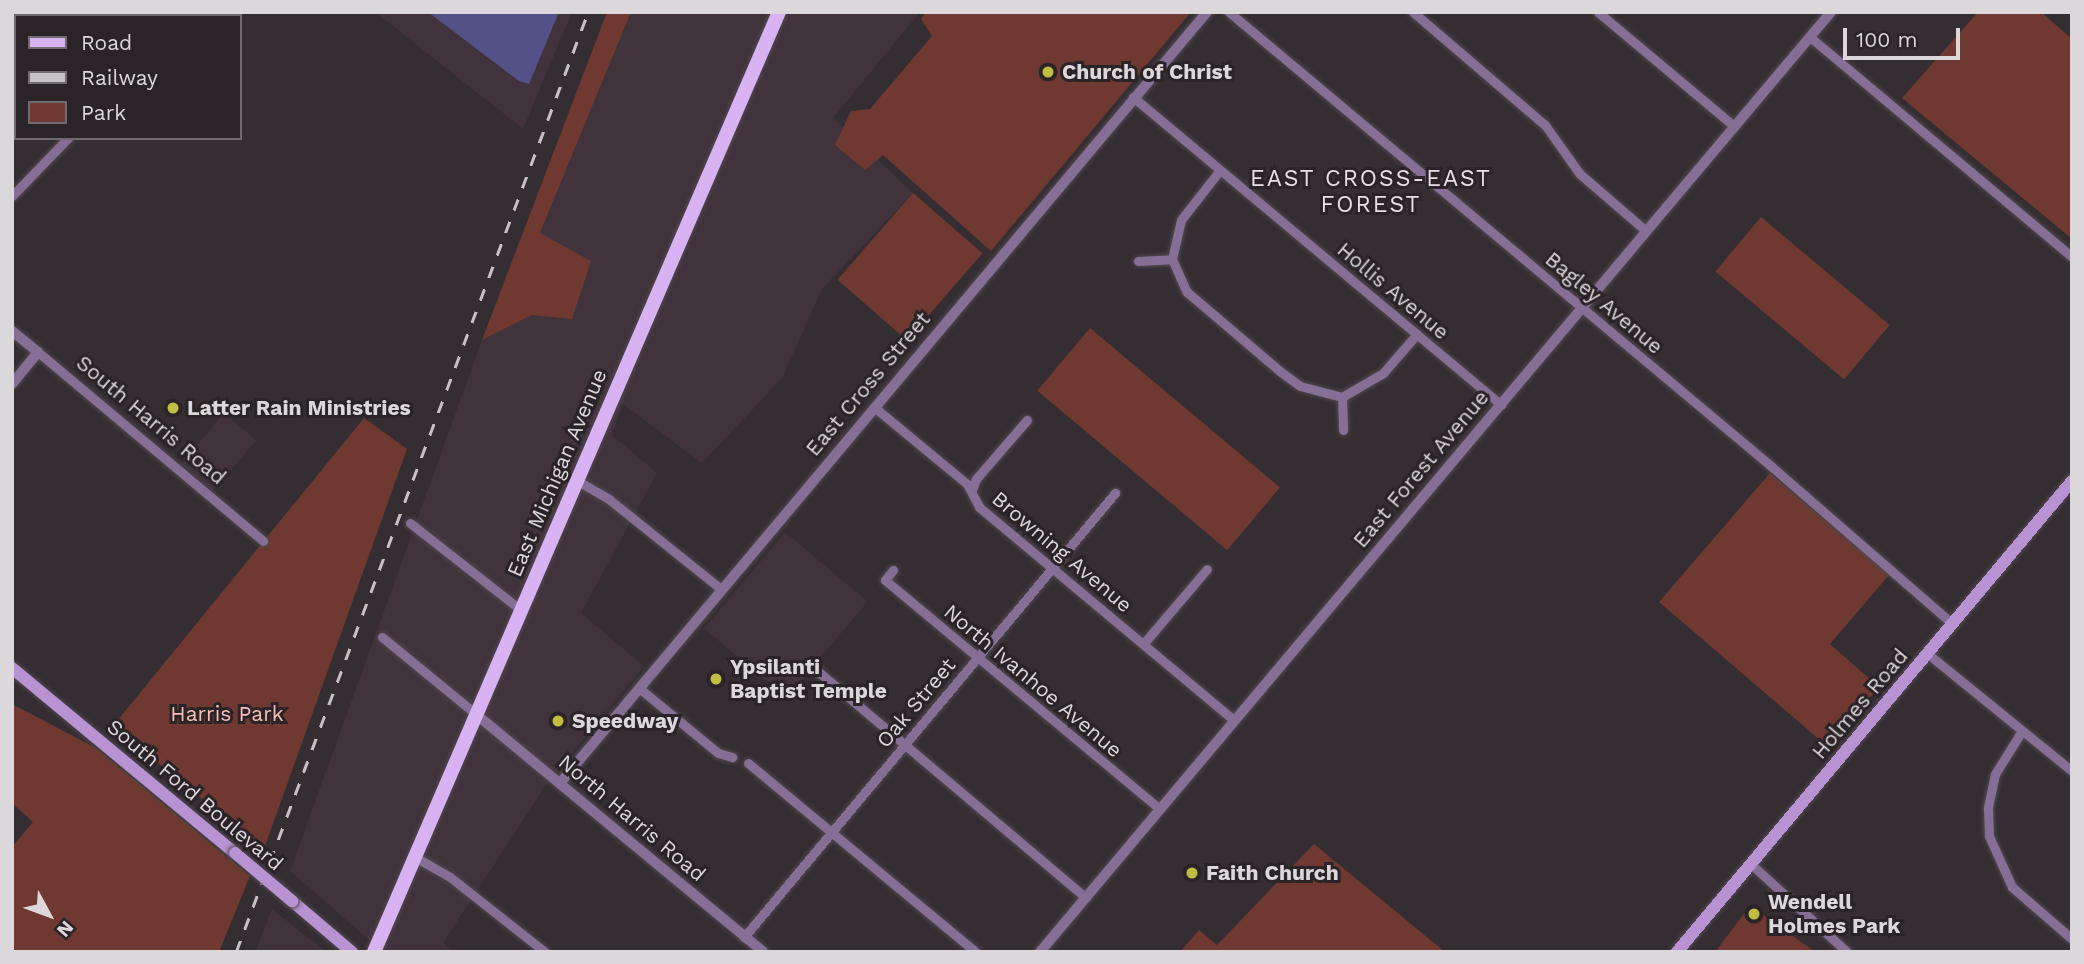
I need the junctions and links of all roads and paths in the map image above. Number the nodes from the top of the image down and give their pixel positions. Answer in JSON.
{"nodes":[{"id":1,"x":779,"y":12,"type":"edge"},
{"id":2,"x":1207,"y":12,"type":"edge"},
{"id":3,"x":1229,"y":12,"type":"edge"},
{"id":4,"x":1413,"y":12,"type":"edge"},
{"id":5,"x":1598,"y":12,"type":"edge"},
{"id":6,"x":1831,"y":12,"type":"edge"},
{"id":7,"x":1810,"y":37,"type":"junction"},
{"id":8,"x":1133,"y":97,"type":"junction"},
{"id":9,"x":1734,"y":126,"type":"junction"},
{"id":10,"x":66,"y":140,"type":"edge"},
{"id":11,"x":1220,"y":170,"type":"junction"},
{"id":12,"x":12,"y":196,"type":"edge"},
{"id":13,"x":1646,"y":231,"type":"junction"},
{"id":14,"x":2072,"y":257,"type":"edge"},
{"id":15,"x":1172,"y":259,"type":"junction"},
{"id":16,"x":1138,"y":261,"type":"dead end"},
{"id":17,"x":1580,"y":310,"type":"junction"},
{"id":18,"x":12,"y":331,"type":"edge"},
{"id":19,"x":1417,"y":334,"type":"junction"},
{"id":20,"x":38,"y":352,"type":"junction"},
{"id":21,"x":12,"y":384,"type":"edge"},
{"id":22,"x":1342,"y":397,"type":"junction"},
{"id":23,"x":1501,"y":405,"type":"junction"},
{"id":24,"x":874,"y":407,"type":"junction"},
{"id":25,"x":1027,"y":421,"type":"dead end"},
{"id":26,"x":1343,"y":430,"type":"dead end"},
{"id":27,"x":576,"y":480,"type":"junction"},
{"id":28,"x":2072,"y":481,"type":"edge"},
{"id":29,"x":972,"y":490,"type":"junction"},
{"id":30,"x":1115,"y":493,"type":"dead end"},
{"id":31,"x":410,"y":523,"type":"dead end"},
{"id":32,"x":263,"y":541,"type":"dead end"},
{"id":33,"x":1052,"y":568,"type":"junction"},
{"id":34,"x":1207,"y":569,"type":"dead end"},
{"id":35,"x":893,"y":570,"type":"dead end"},
{"id":36,"x":720,"y":588,"type":"junction"},
{"id":37,"x":521,"y":610,"type":"junction"},
{"id":38,"x":1953,"y":624,"type":"junction"},
{"id":39,"x":382,"y":637,"type":"dead end"},
{"id":40,"x":1143,"y":643,"type":"junction"},
{"id":41,"x":1928,"y":654,"type":"junction"},
{"id":42,"x":978,"y":658,"type":"junction"},
{"id":43,"x":12,"y":667,"type":"edge"},
{"id":44,"x":814,"y":668,"type":"dead end"},
{"id":45,"x":639,"y":688,"type":"junction"},
{"id":46,"x":477,"y":715,"type":"junction"},
{"id":47,"x":1234,"y":720,"type":"junction"},
{"id":48,"x":2020,"y":734,"type":"junction"},
{"id":49,"x":904,"y":746,"type":"junction"},
{"id":50,"x":732,"y":757,"type":"dead end"},
{"id":51,"x":748,"y":763,"type":"dead end"},
{"id":52,"x":2072,"y":772,"type":"edge"},
{"id":53,"x":560,"y":783,"type":"junction"},
{"id":54,"x":1160,"y":810,"type":"junction"},
{"id":55,"x":831,"y":832,"type":"junction"},
{"id":56,"x":415,"y":857,"type":"junction"},
{"id":57,"x":1751,"y":864,"type":"junction"},
{"id":58,"x":1086,"y":898,"type":"junction"},
{"id":59,"x":744,"y":937,"type":"junction"},
{"id":60,"x":2072,"y":939,"type":"edge"},
{"id":61,"x":349,"y":949,"type":"edge"},
{"id":62,"x":374,"y":952,"type":"edge"},
{"id":63,"x":545,"y":952,"type":"edge"},
{"id":64,"x":763,"y":952,"type":"edge"},
{"id":65,"x":976,"y":952,"type":"edge"},
{"id":66,"x":1040,"y":952,"type":"edge"},
{"id":67,"x":1677,"y":952,"type":"edge"},
{"id":68,"x":1847,"y":952,"type":"edge"}],
"edges":[{"from":1,"to":27,"type":"main road","name":"East Michigan Avenue"},
{"from":2,"to":8,"type":"street","name":"East Cross Street"},
{"from":3,"to":17,"type":"street","name":"Bagley Avenue"},
{"from":4,"to":13,"type":"street"},
{"from":5,"to":9,"type":"street"},
{"from":6,"to":7,"type":"street","name":"East Forest Avenue"},
{"from":7,"to":9,"type":"street","name":"East Forest Avenue"},
{"from":7,"to":14,"type":"street"},
{"from":8,"to":11,"type":"street","name":"Hollis Avenue"},
{"from":8,"to":24,"type":"street","name":"East Cross Street"},
{"from":9,"to":13,"type":"street","name":"East Forest Avenue"},
{"from":10,"to":12,"type":"street"},
{"from":11,"to":15,"type":"street"},
{"from":11,"to":19,"type":"street","name":"Hollis Avenue"},
{"from":13,"to":17,"type":"street","name":"East Forest Avenue"},
{"from":15,"to":16,"type":"street"},
{"from":15,"to":22,"type":"street"},
{"from":17,"to":23,"type":"street","name":"East Forest Avenue"},
{"from":17,"to":38,"type":"street","name":"Bagley Avenue"},
{"from":18,"to":20,"type":"street","name":"South Harris Road"},
{"from":19,"to":22,"type":"street"},
{"from":19,"to":23,"type":"street","name":"Hollis Avenue"},
{"from":20,"to":21,"type":"street"},
{"from":20,"to":32,"type":"street","name":"South Harris Road"},
{"from":22,"to":26,"type":"street"},
{"from":23,"to":47,"type":"street","name":"East Forest Avenue"},
{"from":24,"to":29,"type":"street","name":"Browning Avenue"},
{"from":24,"to":36,"type":"street","name":"East Cross Street"},
{"from":25,"to":29,"type":"street"},
{"from":27,"to":36,"type":"street"},
{"from":27,"to":37,"type":"main road","name":"East Michigan Avenue"},
{"from":28,"to":38,"type":"main road","name":"Holmes Road"},
{"from":29,"to":33,"type":"street","name":"Browning Avenue"},
{"from":30,"to":33,"type":"street","name":"Oak Street"},
{"from":31,"to":37,"type":"street"},
{"from":33,"to":40,"type":"street","name":"Browning Avenue"},
{"from":33,"to":42,"type":"street","name":"Oak Street"},
{"from":34,"to":40,"type":"street"},
{"from":35,"to":42,"type":"street","name":"North Ivanhoe Avenue"},
{"from":36,"to":45,"type":"street","name":"East Cross Street"},
{"from":37,"to":46,"type":"main road","name":"East Michigan Avenue"},
{"from":38,"to":41,"type":"main road","name":"Holmes Road"},
{"from":39,"to":46,"type":"street"},
{"from":40,"to":47,"type":"street","name":"Browning Avenue"},
{"from":41,"to":48,"type":"street"},
{"from":41,"to":57,"type":"main road","name":"Holmes Road"},
{"from":42,"to":49,"type":"street","name":"Oak Street"},
{"from":42,"to":54,"type":"street","name":"North Ivanhoe Avenue"},
{"from":43,"to":61,"type":"main road","name":"South Ford Boulevard","bridge":true},
{"from":44,"to":49,"type":"street"},
{"from":45,"to":50,"type":"street"},
{"from":45,"to":53,"type":"street","name":"East Cross Street"},
{"from":46,"to":53,"type":"street","name":"North Harris Road"},
{"from":46,"to":56,"type":"main road","name":"East Michigan Avenue"},
{"from":47,"to":54,"type":"street","name":"East Forest Avenue"},
{"from":48,"to":52,"type":"street"},
{"from":48,"to":60,"type":"street"},
{"from":49,"to":55,"type":"street","name":"Oak Street"},
{"from":49,"to":58,"type":"street"},
{"from":51,"to":55,"type":"street"},
{"from":53,"to":59,"type":"street","name":"North Harris Road"},
{"from":54,"to":58,"type":"street","name":"East Forest Avenue"},
{"from":55,"to":59,"type":"street","name":"Oak Street"},
{"from":55,"to":65,"type":"street"},
{"from":56,"to":62,"type":"main road","name":"East Michigan Avenue"},
{"from":56,"to":63,"type":"street"},
{"from":57,"to":67,"type":"main road","name":"Holmes Road"},
{"from":57,"to":68,"type":"street"},
{"from":58,"to":66,"type":"street","name":"East Forest Avenue"},
{"from":59,"to":64,"type":"street","name":"North Harris Road"}]}
